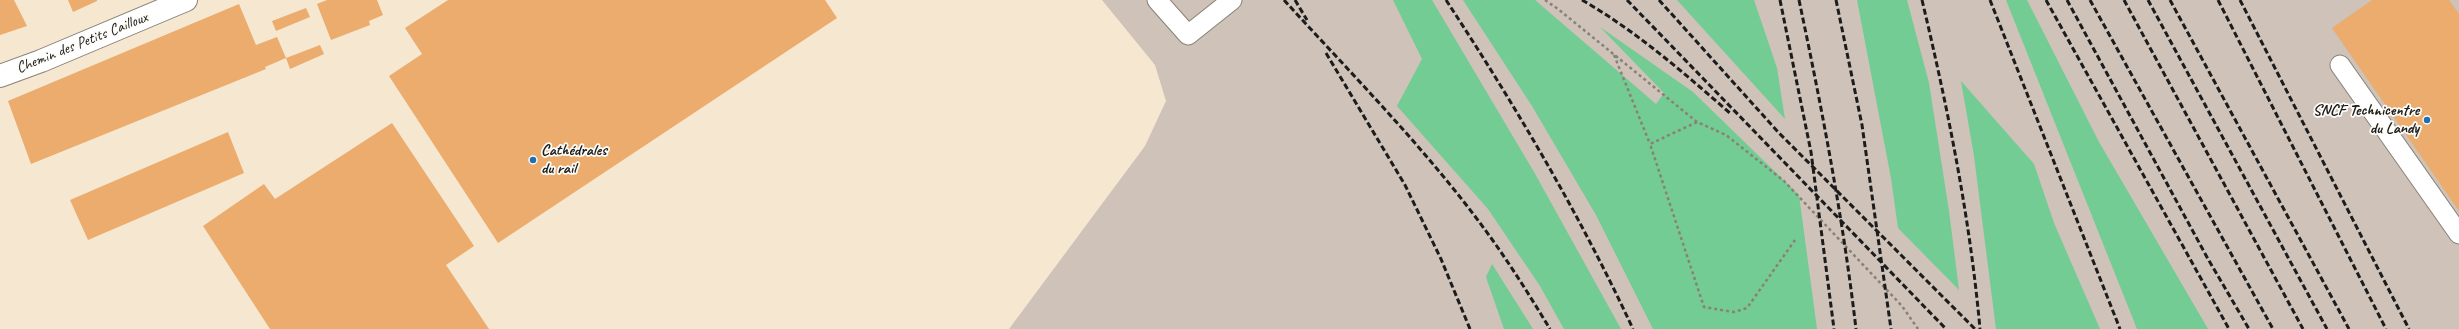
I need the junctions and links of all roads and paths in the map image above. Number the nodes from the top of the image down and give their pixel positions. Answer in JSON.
{"nodes":[{"id":1,"x":186,"y":0,"type":"edge"},
{"id":2,"x":1157,"y":0,"type":"edge"},
{"id":3,"x":1232,"y":0,"type":"edge"},
{"id":4,"x":1545,"y":0,"type":"edge"},
{"id":5,"x":1613,"y":53,"type":"junction"},
{"id":6,"x":2340,"y":65,"type":"dead end"},
{"id":7,"x":0,"y":76,"type":"edge"},
{"id":8,"x":1697,"y":122,"type":"junction"},
{"id":9,"x":1650,"y":144,"type":"junction"},
{"id":10,"x":2459,"y":234,"type":"edge"},
{"id":11,"x":1795,"y":240,"type":"dead end"},
{"id":12,"x":1918,"y":329,"type":"edge"}],
"edges":[{"from":1,"to":7,"type":"street","name":"Chemin des Petits Cailloux"},
{"from":2,"to":3,"type":"lane"},
{"from":4,"to":5,"type":"path"},
{"from":5,"to":8,"type":"path"},
{"from":5,"to":9,"type":"path"},
{"from":6,"to":10,"type":"lane"},
{"from":8,"to":9,"type":"path"},
{"from":8,"to":12,"type":"path"},
{"from":9,"to":11,"type":"path"}]}
